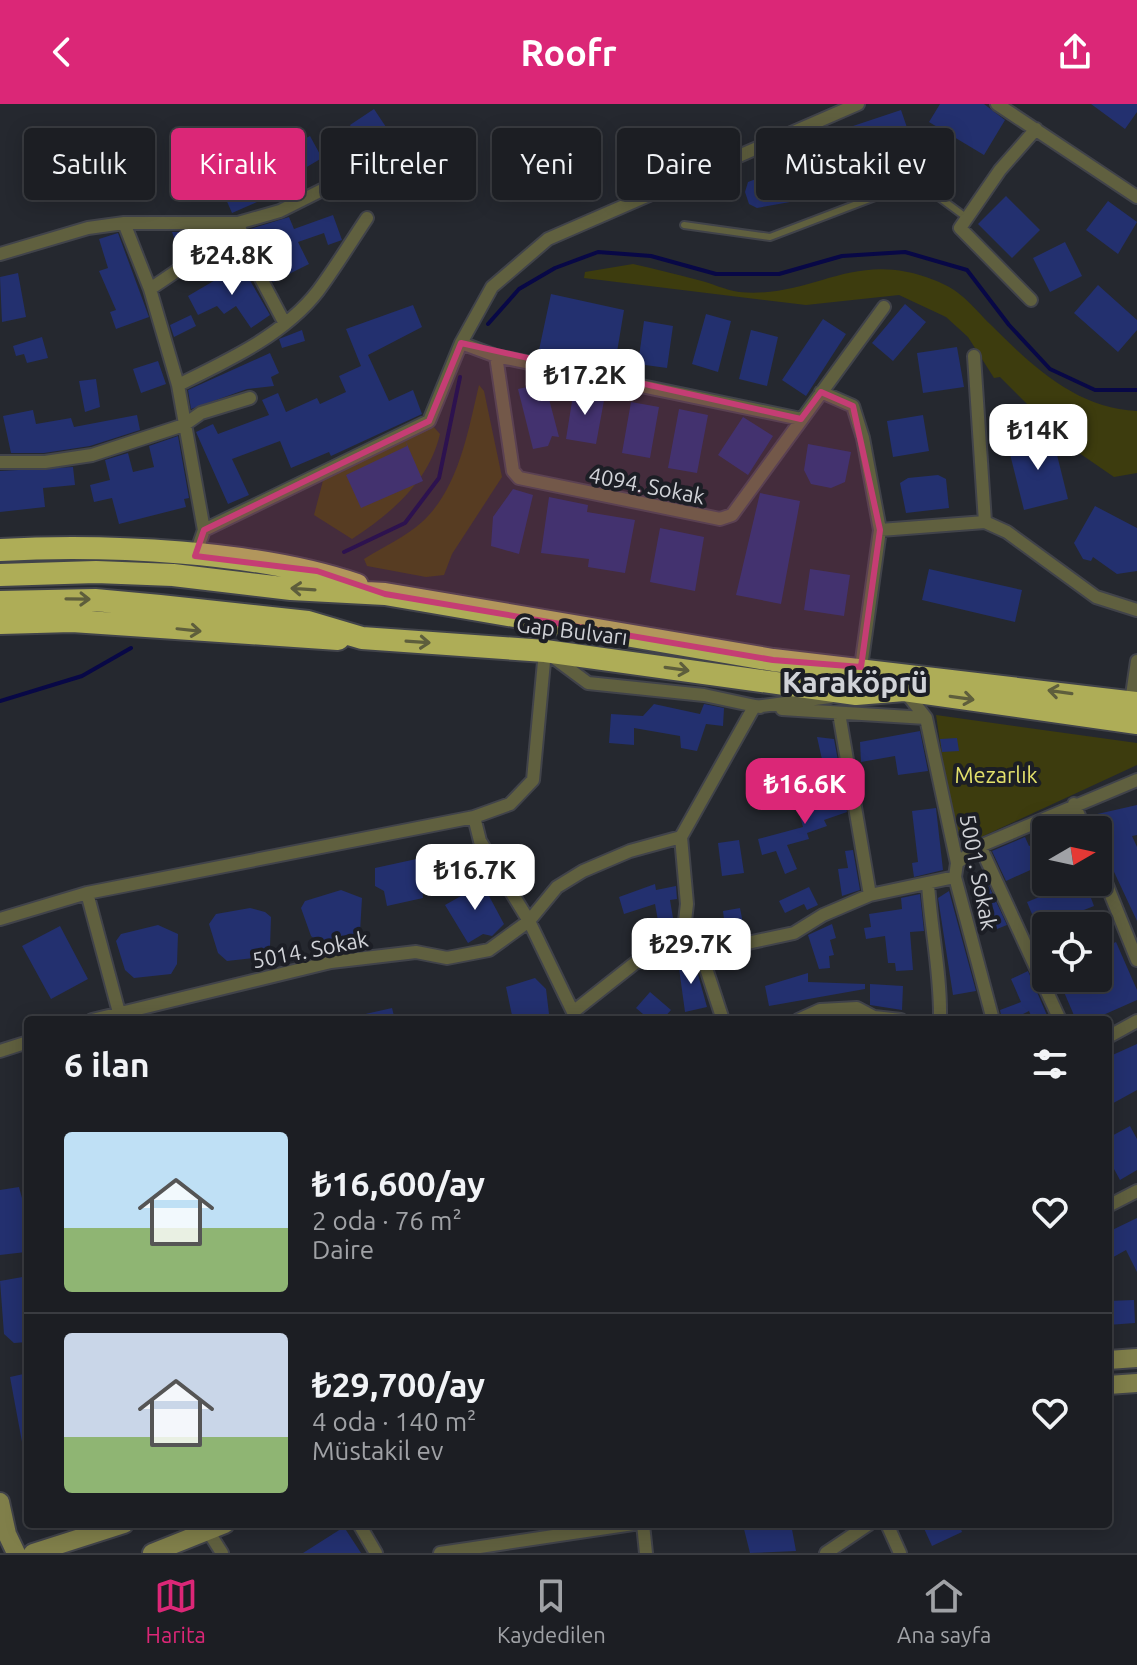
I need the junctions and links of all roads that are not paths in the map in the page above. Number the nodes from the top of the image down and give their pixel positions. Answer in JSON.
{"nodes":[{"id":1,"x":858,"y":104,"type":"edge"},
{"id":2,"x":997,"y":104,"type":"edge"},
{"id":3,"x":1036,"y":129,"type":"junction"},
{"id":4,"x":321,"y":190,"type":"edge"},
{"id":5,"x":1137,"y":197,"type":"edge"},
{"id":6,"x":367,"y":218,"type":"dead end"},
{"id":7,"x":967,"y":218,"type":"junction"},
{"id":8,"x":124,"y":223,"type":"junction"},
{"id":9,"x":238,"y":223,"type":"junction"},
{"id":10,"x":684,"y":225,"type":"dead end"},
{"id":11,"x":0,"y":254,"type":"edge"},
{"id":12,"x":150,"y":289,"type":"junction"},
{"id":13,"x":1031,"y":300,"type":"dead end"},
{"id":14,"x":884,"y":307,"type":"dead end"},
{"id":15,"x":284,"y":322,"type":"junction"},
{"id":16,"x":461,"y":343,"type":"junction"},
{"id":17,"x":496,"y":356,"type":"junction"},
{"id":18,"x":974,"y":356,"type":"dead end"},
{"id":19,"x":178,"y":385,"type":"junction"},
{"id":20,"x":821,"y":392,"type":"junction"},
{"id":21,"x":250,"y":398,"type":"dead end"},
{"id":22,"x":801,"y":419,"type":"junction"},
{"id":23,"x":184,"y":425,"type":"junction"},
{"id":24,"x":0,"y":462,"type":"edge"},
{"id":25,"x":985,"y":522,"type":"junction"},
{"id":26,"x":204,"y":530,"type":"junction"},
{"id":27,"x":880,"y":530,"type":"junction"},
{"id":28,"x":0,"y":550,"type":"edge"},
{"id":29,"x":195,"y":556,"type":"junction"},
{"id":30,"x":0,"y":575,"type":"edge"},
{"id":31,"x":385,"y":594,"type":"junction"},
{"id":32,"x":0,"y":602,"type":"edge"},
{"id":33,"x":1137,"y":610,"type":"edge"},
{"id":34,"x":0,"y":623,"type":"edge"},
{"id":35,"x":362,"y":638,"type":"junction"},
{"id":36,"x":545,"y":651,"type":"junction"},
{"id":37,"x":1137,"y":661,"type":"edge"},
{"id":38,"x":861,"y":667,"type":"junction"},
{"id":39,"x":904,"y":690,"type":"junction"},
{"id":40,"x":856,"y":694,"type":"junction"},
{"id":41,"x":754,"y":707,"type":"junction"},
{"id":42,"x":1135,"y":709,"type":"edge"},
{"id":43,"x":839,"y":713,"type":"junction"},
{"id":44,"x":926,"y":718,"type":"junction"},
{"id":45,"x":1137,"y":780,"type":"edge"},
{"id":46,"x":1074,"y":804,"type":"junction"},
{"id":47,"x":1079,"y":816,"type":"edge"},
{"id":48,"x":474,"y":817,"type":"junction"},
{"id":49,"x":681,"y":837,"type":"junction"},
{"id":50,"x":980,"y":846,"type":"junction"},
{"id":51,"x":957,"y":863,"type":"junction"},
{"id":52,"x":955,"y":877,"type":"junction"},
{"id":53,"x":928,"y":884,"type":"junction"},
{"id":54,"x":87,"y":893,"type":"junction"},
{"id":55,"x":870,"y":895,"type":"junction"},
{"id":56,"x":1111,"y":896,"type":"edge"},
{"id":57,"x":0,"y":919,"type":"edge"},
{"id":58,"x":529,"y":921,"type":"junction"},
{"id":59,"x":682,"y":946,"type":"junction"},
{"id":60,"x":701,"y":953,"type":"junction"},
{"id":61,"x":1137,"y":960,"type":"edge"},
{"id":62,"x":119,"y":1016,"type":"edge"},
{"id":63,"x":574,"y":1016,"type":"edge"},
{"id":64,"x":722,"y":1016,"type":"edge"},
{"id":65,"x":807,"y":1016,"type":"edge"},
{"id":66,"x":872,"y":1016,"type":"edge"},
{"id":67,"x":940,"y":1016,"type":"edge"},
{"id":68,"x":992,"y":1016,"type":"edge"},
{"id":69,"x":1058,"y":1016,"type":"edge"},
{"id":70,"x":1137,"y":1021,"type":"edge"},
{"id":71,"x":1112,"y":1035,"type":"edge"},
{"id":72,"x":24,"y":1043,"type":"edge"},
{"id":73,"x":0,"y":1051,"type":"edge"},
{"id":74,"x":1137,"y":1191,"type":"edge"},
{"id":75,"x":1112,"y":1204,"type":"edge"},
{"id":76,"x":1137,"y":1358,"type":"edge"},
{"id":77,"x":1112,"y":1360,"type":"edge"},
{"id":78,"x":1137,"y":1383,"type":"edge"},
{"id":79,"x":1112,"y":1385,"type":"edge"},
{"id":80,"x":0,"y":1502,"type":"edge"},
{"id":81,"x":111,"y":1528,"type":"edge"},
{"id":82,"x":217,"y":1528,"type":"edge"},
{"id":83,"x":361,"y":1528,"type":"edge"},
{"id":84,"x":606,"y":1528,"type":"edge"},
{"id":85,"x":643,"y":1528,"type":"edge"},
{"id":86,"x":863,"y":1528,"type":"edge"},
{"id":87,"x":889,"y":1528,"type":"edge"},
{"id":88,"x":16,"y":1553,"type":"edge"},
{"id":89,"x":33,"y":1553,"type":"edge"},
{"id":90,"x":152,"y":1553,"type":"edge"},
{"id":91,"x":222,"y":1553,"type":"edge"},
{"id":92,"x":376,"y":1553,"type":"edge"},
{"id":93,"x":440,"y":1553,"type":"edge"},
{"id":94,"x":646,"y":1553,"type":"edge"},
{"id":95,"x":826,"y":1553,"type":"edge"},
{"id":96,"x":900,"y":1553,"type":"edge"}],
"edges":[{"from":1,"to":16,"type":"street"},
{"from":2,"to":3,"type":"street"},
{"from":3,"to":5,"type":"street"},
{"from":3,"to":7,"type":"street"},
{"from":4,"to":9,"type":"street"},
{"from":6,"to":15,"type":"street"},
{"from":7,"to":10,"type":"lane"},
{"from":7,"to":13,"type":"street"},
{"from":8,"to":9,"type":"street"},
{"from":8,"to":11,"type":"street"},
{"from":8,"to":12,"type":"street"},
{"from":9,"to":12,"type":"street"},
{"from":9,"to":15,"type":"street"},
{"from":12,"to":19,"type":"street"},
{"from":14,"to":20,"type":"street","name":"4094. Sokak"},
{"from":15,"to":19,"type":"street"},
{"from":16,"to":17,"type":"street"},
{"from":16,"to":26,"type":"street"},
{"from":17,"to":22,"type":"street"},
{"from":17,"to":22,"type":"street","name":"4094. Sokak"},
{"from":18,"to":25,"type":"street"},
{"from":19,"to":23,"type":"street"},
{"from":20,"to":22,"type":"street","name":"4094. Sokak"},
{"from":20,"to":27,"type":"street"},
{"from":21,"to":23,"type":"street"},
{"from":23,"to":24,"type":"street"},
{"from":23,"to":26,"type":"street"},
{"from":25,"to":27,"type":"street"},
{"from":25,"to":33,"type":"street"},
{"from":26,"to":29,"type":"street"},
{"from":27,"to":38,"type":"street"},
{"from":28,"to":29,"type":"highway"},
{"from":29,"to":31,"type":"highway"},
{"from":31,"to":30,"type":"highway","name":"Gap Bulvarı","one_way":true},
{"from":31,"to":38,"type":"highway","name":"Gap Bulvarı"},
{"from":32,"to":35,"type":"highway","name":"Gap Bulvarı","one_way":true},
{"from":34,"to":35,"type":"highway","one_way":true},
{"from":35,"to":36,"type":"highway","name":"Gap Bulvarı","one_way":true},
{"from":36,"to":40,"type":"highway","name":"Gap Bulvarı","one_way":true},
{"from":36,"to":41,"type":"street"},
{"from":36,"to":48,"type":"street"},
{"from":37,"to":42,"type":"street"},
{"from":42,"to":38,"type":"highway","name":"Gap Bulvarı","one_way":true},
{"from":39,"to":40,"type":"highway","name":"Gap Bulvarı"},
{"from":39,"to":42,"type":"highway","name":"Gap Bulvarı","one_way":true},
{"from":39,"to":44,"type":"street","name":"5001. Sokak"},
{"from":40,"to":41,"type":"street"},
{"from":41,"to":43,"type":"street"},
{"from":41,"to":49,"type":"street"},
{"from":43,"to":44,"type":"street"},
{"from":43,"to":55,"type":"street"},
{"from":44,"to":51,"type":"street","name":"5001. Sokak"},
{"from":45,"to":46,"type":"street"},
{"from":46,"to":47,"type":"street"},
{"from":46,"to":50,"type":"street"},
{"from":48,"to":54,"type":"street"},
{"from":48,"to":58,"type":"street"},
{"from":49,"to":58,"type":"street","name":"5014. Sokak"},
{"from":49,"to":59,"type":"street"},
{"from":50,"to":51,"type":"street"},
{"from":50,"to":69,"type":"street"},
{"from":51,"to":52,"type":"street","name":"5001. Sokak"},
{"from":52,"to":53,"type":"street"},
{"from":52,"to":68,"type":"street","name":"5001. Sokak"},
{"from":53,"to":55,"type":"street"},
{"from":53,"to":67,"type":"street"},
{"from":54,"to":57,"type":"street"},
{"from":54,"to":62,"type":"street"},
{"from":55,"to":60,"type":"street"},
{"from":56,"to":61,"type":"street"},
{"from":58,"to":62,"type":"street","name":"5014. Sokak"},
{"from":58,"to":63,"type":"street"},
{"from":59,"to":60,"type":"street"},
{"from":59,"to":63,"type":"street"},
{"from":60,"to":64,"type":"street"},
{"from":65,"to":66,"type":"street"},
{"from":70,"to":71,"type":"street"},
{"from":72,"to":73,"type":"street"},
{"from":74,"to":75,"type":"street"},
{"from":76,"to":77,"type":"main road"},
{"from":78,"to":79,"type":"main road"},
{"from":80,"to":88,"type":"main road"},
{"from":81,"to":89,"type":"main road"},
{"from":82,"to":90,"type":"main road"},
{"from":82,"to":91,"type":"street"},
{"from":83,"to":92,"type":"street"},
{"from":84,"to":93,"type":"street"},
{"from":85,"to":94,"type":"street"},
{"from":86,"to":95,"type":"street"},
{"from":87,"to":96,"type":"street"}]}
